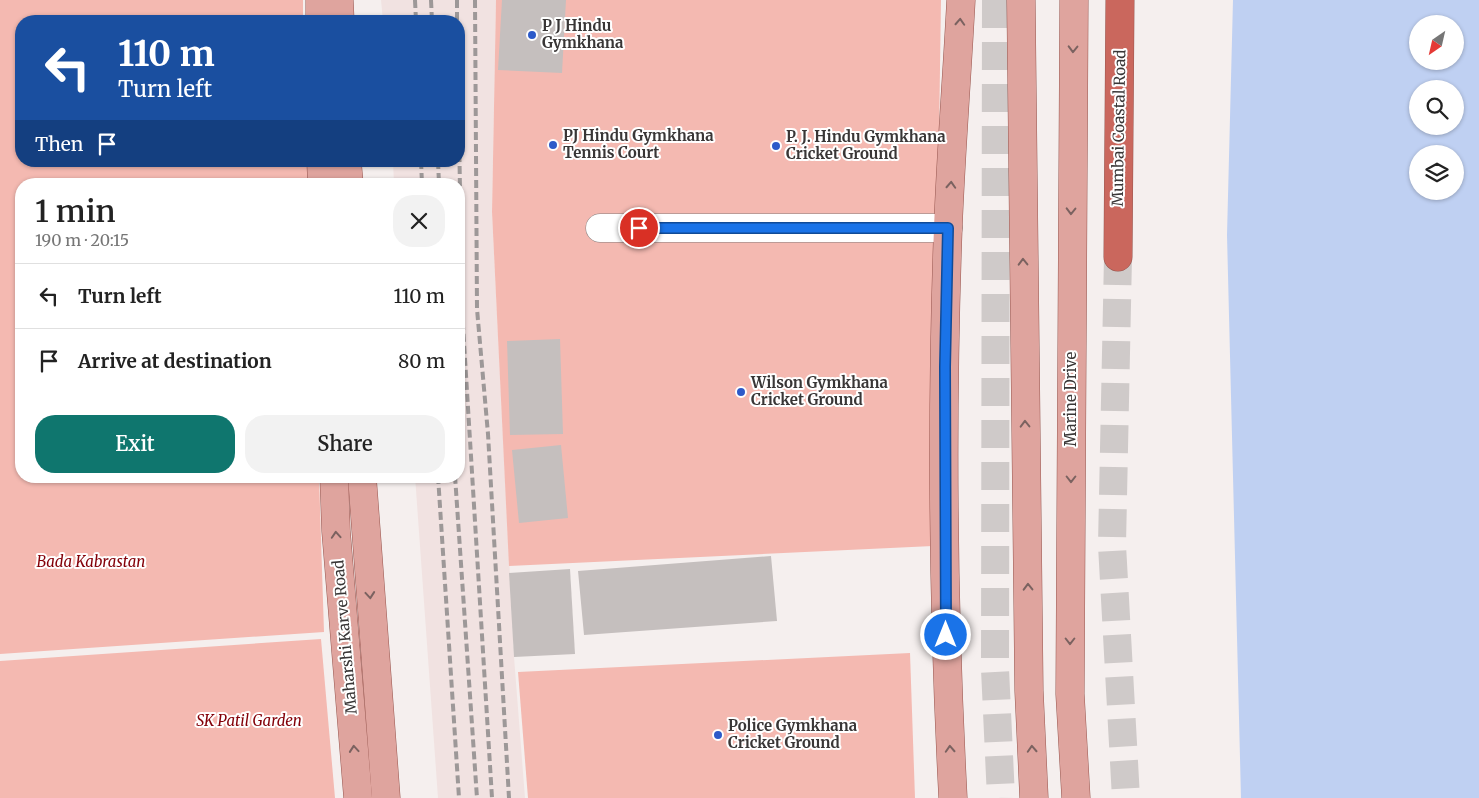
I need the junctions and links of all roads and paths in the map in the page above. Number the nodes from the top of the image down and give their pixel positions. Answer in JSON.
{"nodes":[{"id":1,"x":320,"y":0,"type":"edge"},
{"id":2,"x":339,"y":0,"type":"edge"},
{"id":3,"x":961,"y":0,"type":"edge"},
{"id":4,"x":1021,"y":0,"type":"edge"},
{"id":5,"x":1074,"y":0,"type":"edge"},
{"id":6,"x":1120,"y":0,"type":"edge"},
{"id":7,"x":320,"y":15,"type":"edge"},
{"id":8,"x":340,"y":15,"type":"edge"},
{"id":9,"x":600,"y":228,"type":"dead end"},
{"id":10,"x":948,"y":228,"type":"junction"},
{"id":11,"x":1118,"y":257,"type":"tunnel mouth"},
{"id":12,"x":334,"y":483,"type":"edge"},
{"id":13,"x":363,"y":483,"type":"edge"},
{"id":14,"x":358,"y":798,"type":"edge"},
{"id":15,"x":386,"y":798,"type":"edge"},
{"id":16,"x":953,"y":798,"type":"edge"},
{"id":17,"x":1034,"y":798,"type":"edge"},
{"id":18,"x":1076,"y":798,"type":"edge"}],
"edges":[{"from":1,"to":7,"type":"main road"},
{"from":2,"to":8,"type":"main road"},
{"from":10,"to":3,"type":"main road","one_way":true},
{"from":17,"to":4,"type":"main road","one_way":true},
{"from":5,"to":18,"type":"main road","name":"Marine Drive","one_way":true},
{"from":6,"to":11,"type":"highway","name":"Mumbai Coastal Road"},
{"from":9,"to":10,"type":"lane"},
{"from":16,"to":10,"type":"main road","one_way":true},
{"from":14,"to":12,"type":"main road","name":"Maharshi Karve Road","one_way":true},
{"from":13,"to":15,"type":"main road","name":"Maharshi Karve Road","one_way":true}]}
